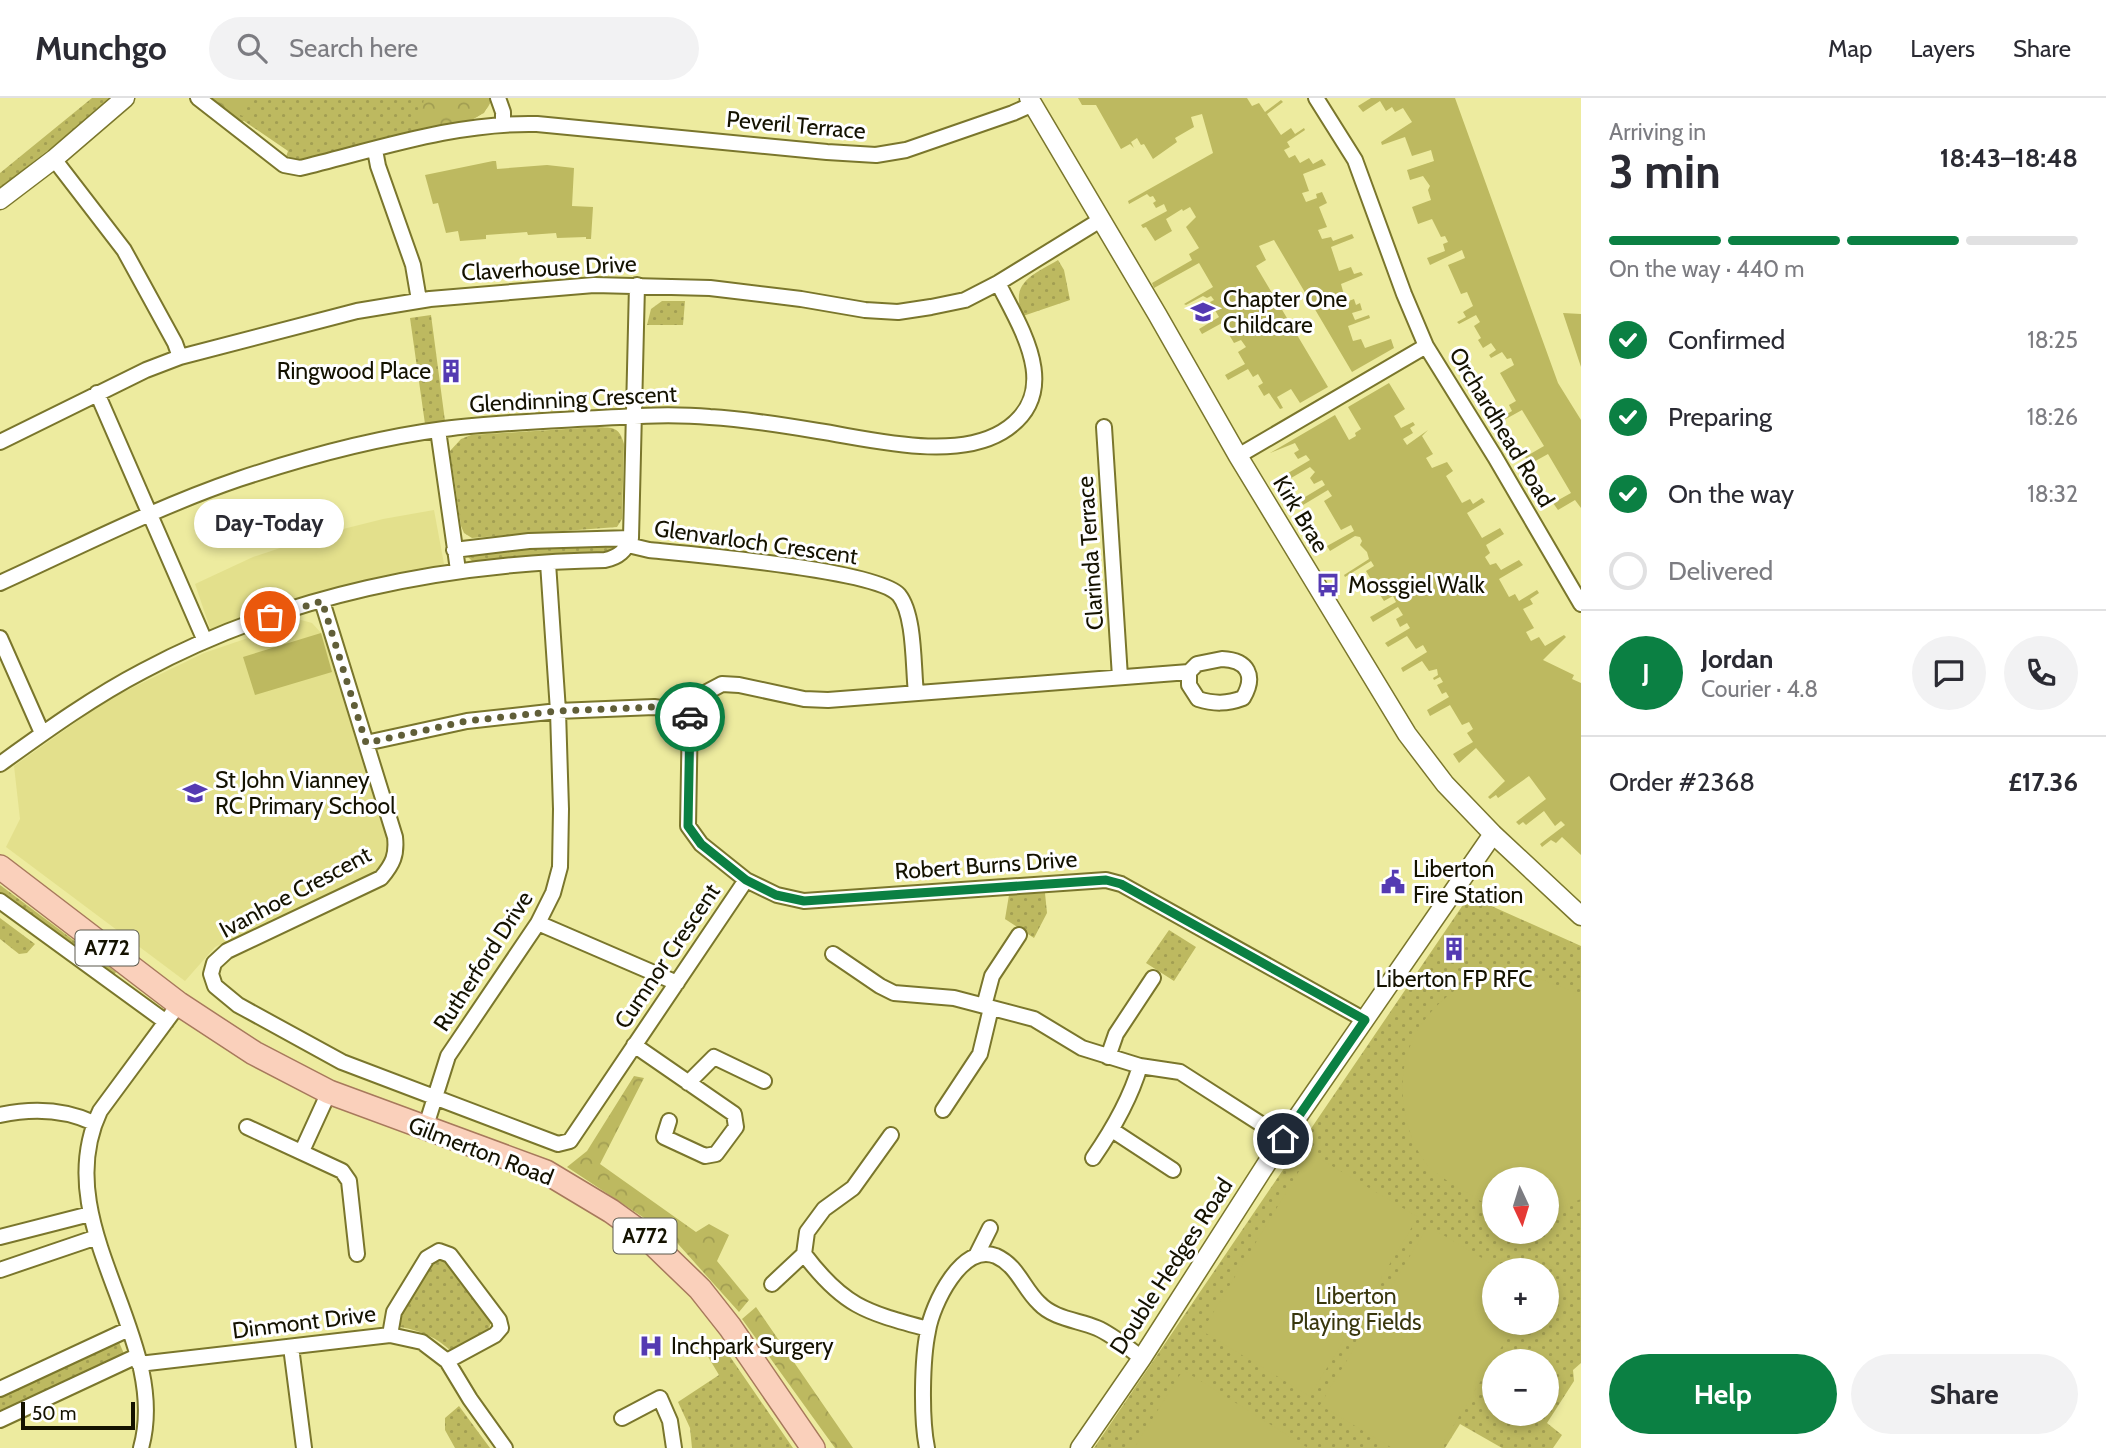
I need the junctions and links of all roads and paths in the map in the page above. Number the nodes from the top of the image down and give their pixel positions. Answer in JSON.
{"nodes":[{"id":1,"x":125,"y":98,"type":"edge"},
{"id":2,"x":198,"y":98,"type":"edge"},
{"id":3,"x":498,"y":98,"type":"edge"},
{"id":4,"x":1316,"y":98,"type":"edge"},
{"id":5,"x":1031,"y":101,"type":"edge"},
{"id":6,"x":503,"y":123,"type":"junction"},
{"id":7,"x":375,"y":150,"type":"junction"},
{"id":8,"x":54,"y":159,"type":"junction"},
{"id":9,"x":0,"y":200,"type":"edge"},
{"id":10,"x":1102,"y":219,"type":"junction"},
{"id":11,"x":998,"y":282,"type":"junction"},
{"id":12,"x":638,"y":285,"type":"junction"},
{"id":13,"x":419,"y":300,"type":"junction"},
{"id":14,"x":1426,"y":346,"type":"junction"},
{"id":15,"x":180,"y":357,"type":"junction"},
{"id":16,"x":97,"y":393,"type":"junction"},
{"id":17,"x":635,"y":417,"type":"junction"},
{"id":18,"x":1104,"y":427,"type":"dead end"},
{"id":19,"x":438,"y":430,"type":"junction"},
{"id":20,"x":0,"y":442,"type":"edge"},
{"id":21,"x":1238,"y":456,"type":"junction"},
{"id":22,"x":152,"y":514,"type":"junction"},
{"id":23,"x":629,"y":542,"type":"junction"},
{"id":24,"x":454,"y":550,"type":"junction"},
{"id":25,"x":548,"y":563,"type":"junction"},
{"id":26,"x":458,"y":570,"type":"junction"},
{"id":27,"x":0,"y":583,"type":"edge"},
{"id":28,"x":322,"y":601,"type":"junction"},
{"id":29,"x":1581,"y":604,"type":"edge"},
{"id":30,"x":0,"y":638,"type":"edge"},
{"id":31,"x":205,"y":640,"type":"junction"},
{"id":32,"x":1189,"y":672,"type":"dead end"},
{"id":33,"x":1120,"y":677,"type":"junction"},
{"id":34,"x":916,"y":693,"type":"junction"},
{"id":35,"x":558,"y":711,"type":"junction"},
{"id":36,"x":690,"y":712,"type":"junction"},
{"id":37,"x":43,"y":733,"type":"junction"},
{"id":38,"x":366,"y":743,"type":"junction"},
{"id":39,"x":0,"y":764,"type":"edge"},
{"id":40,"x":1493,"y":834,"type":"junction"},
{"id":41,"x":0,"y":867,"type":"edge"},
{"id":42,"x":746,"y":880,"type":"junction"},
{"id":43,"x":0,"y":901,"type":"edge"},
{"id":44,"x":1581,"y":916,"type":"edge"},
{"id":45,"x":538,"y":923,"type":"junction"},
{"id":46,"x":1019,"y":935,"type":"dead end"},
{"id":47,"x":833,"y":954,"type":"dead end"},
{"id":48,"x":1153,"y":978,"type":"dead end"},
{"id":49,"x":677,"y":983,"type":"junction"},
{"id":50,"x":988,"y":1007,"type":"junction"},
{"id":51,"x":172,"y":1013,"type":"junction"},
{"id":52,"x":1365,"y":1020,"type":"junction"},
{"id":53,"x":634,"y":1045,"type":"junction"},
{"id":54,"x":1108,"y":1057,"type":"junction"},
{"id":55,"x":1140,"y":1066,"type":"junction"},
{"id":56,"x":764,"y":1081,"type":"dead end"},
{"id":57,"x":688,"y":1083,"type":"junction"},
{"id":58,"x":329,"y":1092,"type":"junction"},
{"id":59,"x":434,"y":1098,"type":"junction"},
{"id":60,"x":943,"y":1110,"type":"dead end"},
{"id":61,"x":0,"y":1115,"type":"edge"},
{"id":62,"x":668,"y":1121,"type":"dead end"},
{"id":63,"x":94,"y":1123,"type":"junction"},
{"id":64,"x":247,"y":1127,"type":"dead end"},
{"id":65,"x":425,"y":1129,"type":"junction"},
{"id":66,"x":1112,"y":1130,"type":"junction"},
{"id":67,"x":891,"y":1135,"type":"dead end"},
{"id":68,"x":1283,"y":1139,"type":"junction"},
{"id":69,"x":302,"y":1151,"type":"junction"},
{"id":70,"x":1093,"y":1158,"type":"dead end"},
{"id":71,"x":1173,"y":1170,"type":"dead end"},
{"id":72,"x":90,"y":1214,"type":"junction"},
{"id":73,"x":990,"y":1228,"type":"dead end"},
{"id":74,"x":0,"y":1237,"type":"edge"},
{"id":75,"x":97,"y":1237,"type":"junction"},
{"id":76,"x":357,"y":1254,"type":"dead end"},
{"id":77,"x":804,"y":1254,"type":"junction"},
{"id":78,"x":976,"y":1256,"type":"junction"},
{"id":79,"x":0,"y":1270,"type":"edge"},
{"id":80,"x":772,"y":1284,"type":"dead end"},
{"id":81,"x":129,"y":1329,"type":"junction"},
{"id":82,"x":928,"y":1329,"type":"junction"},
{"id":83,"x":390,"y":1335,"type":"junction"},
{"id":84,"x":291,"y":1346,"type":"junction"},
{"id":85,"x":1142,"y":1358,"type":"junction"},
{"id":86,"x":138,"y":1360,"type":"junction"},
{"id":87,"x":447,"y":1361,"type":"junction"},
{"id":88,"x":0,"y":1389,"type":"edge"},
{"id":89,"x":622,"y":1418,"type":"dead end"},
{"id":90,"x":0,"y":1420,"type":"edge"},
{"id":91,"x":141,"y":1448,"type":"edge"},
{"id":92,"x":304,"y":1448,"type":"edge"},
{"id":93,"x":505,"y":1448,"type":"edge"},
{"id":94,"x":674,"y":1448,"type":"edge"},
{"id":95,"x":813,"y":1448,"type":"edge"},
{"id":96,"x":927,"y":1448,"type":"edge"},
{"id":97,"x":1080,"y":1448,"type":"edge"}],
"edges":[{"from":1,"to":8,"type":"street"},
{"from":2,"to":7,"type":"street","name":"Peveril Terrace"},
{"from":3,"to":6,"type":"street"},
{"from":4,"to":14,"type":"street","name":"Orchardhead Road"},
{"from":5,"to":6,"type":"street","name":"Peveril Terrace"},
{"from":5,"to":10,"type":"street","name":"Kirk Brae"},
{"from":6,"to":7,"type":"street","name":"Peveril Terrace"},
{"from":7,"to":13,"type":"street"},
{"from":8,"to":9,"type":"street"},
{"from":8,"to":15,"type":"street"},
{"from":10,"to":11,"type":"street","name":"Claverhouse Drive"},
{"from":10,"to":21,"type":"street","name":"Kirk Brae"},
{"from":11,"to":12,"type":"street","name":"Claverhouse Drive"},
{"from":11,"to":17,"type":"street","name":"Glendinning Crescent"},
{"from":12,"to":13,"type":"street","name":"Claverhouse Drive"},
{"from":12,"to":17,"type":"street"},
{"from":13,"to":15,"type":"street","name":"Claverhouse Drive"},
{"from":14,"to":21,"type":"street","name":"Orchardhead Road"},
{"from":14,"to":29,"type":"street","name":"Orchardhead Road"},
{"from":15,"to":16,"type":"street","name":"Claverhouse Drive"},
{"from":16,"to":20,"type":"street","name":"Claverhouse Drive"},
{"from":16,"to":22,"type":"street"},
{"from":17,"to":19,"type":"street","name":"Glendinning Crescent"},
{"from":17,"to":23,"type":"street"},
{"from":18,"to":33,"type":"street","name":"Clarinda Terrace"},
{"from":19,"to":22,"type":"street","name":"Glendinning Crescent"},
{"from":19,"to":24,"type":"street"},
{"from":21,"to":40,"type":"street","name":"Kirk Brae"},
{"from":22,"to":27,"type":"street","name":"Glendinning Crescent"},
{"from":22,"to":31,"type":"street"},
{"from":23,"to":24,"type":"street","name":"Glenvarloch Crescent"},
{"from":23,"to":25,"type":"street","name":"Glenvarloch Crescent"},
{"from":23,"to":34,"type":"street","name":"Glenvarloch Crescent"},
{"from":24,"to":26,"type":"street"},
{"from":25,"to":26,"type":"street","name":"Glenvarloch Crescent"},
{"from":25,"to":35,"type":"street","name":"Rutherford Drive"},
{"from":26,"to":28,"type":"street","name":"Glenvarloch Crescent"},
{"from":28,"to":31,"type":"street","name":"Glenvarloch Crescent"},
{"from":28,"to":38,"type":"street","name":"Ivanhoe Crescent"},
{"from":30,"to":37,"type":"street"},
{"from":31,"to":37,"type":"street","name":"Glenvarloch Crescent"},
{"from":32,"to":33,"type":"street"},
{"from":33,"to":34,"type":"street"},
{"from":34,"to":36,"type":"street"},
{"from":35,"to":36,"type":"street"},
{"from":35,"to":38,"type":"street"},
{"from":35,"to":45,"type":"street","name":"Rutherford Drive"},
{"from":36,"to":42,"type":"street","name":"Cumnor Crescent"},
{"from":37,"to":39,"type":"street","name":"Glenvarloch Crescent"},
{"from":38,"to":59,"type":"street","name":"Ivanhoe Crescent"},
{"from":40,"to":44,"type":"street","name":"Kirk Brae"},
{"from":40,"to":52,"type":"street","name":"Double Hedges Road"},
{"from":41,"to":51,"type":"main road","name":"Gilmerton Road","number":"A772"},
{"from":42,"to":49,"type":"street","name":"Cumnor Crescent"},
{"from":42,"to":52,"type":"street","name":"Robert Burns Drive"},
{"from":43,"to":51,"type":"street","name":"Gilmerton Road"},
{"from":45,"to":49,"type":"street"},
{"from":45,"to":59,"type":"street","name":"Rutherford Drive"},
{"from":46,"to":50,"type":"street"},
{"from":47,"to":50,"type":"street"},
{"from":48,"to":54,"type":"street"},
{"from":49,"to":53,"type":"street","name":"Cumnor Crescent"},
{"from":50,"to":54,"type":"street"},
{"from":50,"to":60,"type":"street"},
{"from":51,"to":58,"type":"main road","name":"Gilmerton Road","number":"A772"},
{"from":51,"to":63,"type":"street"},
{"from":52,"to":68,"type":"street","name":"Double Hedges Road"},
{"from":53,"to":57,"type":"street"},
{"from":53,"to":59,"type":"street","name":"Cumnor Crescent"},
{"from":54,"to":55,"type":"street"},
{"from":55,"to":66,"type":"street"},
{"from":55,"to":68,"type":"street"},
{"from":56,"to":57,"type":"street"},
{"from":57,"to":62,"type":"street"},
{"from":58,"to":65,"type":"main road","name":"Gilmerton Road","number":"A772"},
{"from":58,"to":69,"type":"street"},
{"from":59,"to":65,"type":"street","name":"Rutherford Drive"},
{"from":61,"to":63,"type":"street"},
{"from":63,"to":72,"type":"street"},
{"from":64,"to":69,"type":"street"},
{"from":65,"to":95,"type":"main road","name":"Gilmerton Road","number":"A772"},
{"from":66,"to":70,"type":"street"},
{"from":66,"to":71,"type":"street"},
{"from":67,"to":77,"type":"street"},
{"from":68,"to":85,"type":"street","name":"Double Hedges Road"},
{"from":69,"to":76,"type":"street"},
{"from":72,"to":74,"type":"street"},
{"from":72,"to":75,"type":"street"},
{"from":73,"to":78,"type":"street"},
{"from":75,"to":79,"type":"street"},
{"from":75,"to":81,"type":"street"},
{"from":77,"to":80,"type":"street"},
{"from":77,"to":82,"type":"street"},
{"from":78,"to":82,"type":"street"},
{"from":78,"to":85,"type":"street"},
{"from":81,"to":86,"type":"street"},
{"from":81,"to":88,"type":"street"},
{"from":82,"to":96,"type":"street"},
{"from":83,"to":84,"type":"street","name":"Dinmont Drive"},
{"from":83,"to":87,"type":"street","name":"Dinmont Drive"},
{"from":83,"to":87,"type":"street"},
{"from":84,"to":86,"type":"street","name":"Dinmont Drive"},
{"from":84,"to":92,"type":"street"},
{"from":85,"to":97,"type":"street","name":"Double Hedges Road"},
{"from":86,"to":90,"type":"street","name":"Dinmont Drive"},
{"from":86,"to":91,"type":"street"},
{"from":87,"to":93,"type":"street","name":"Dinmont Drive"},
{"from":89,"to":94,"type":"street"}]}
